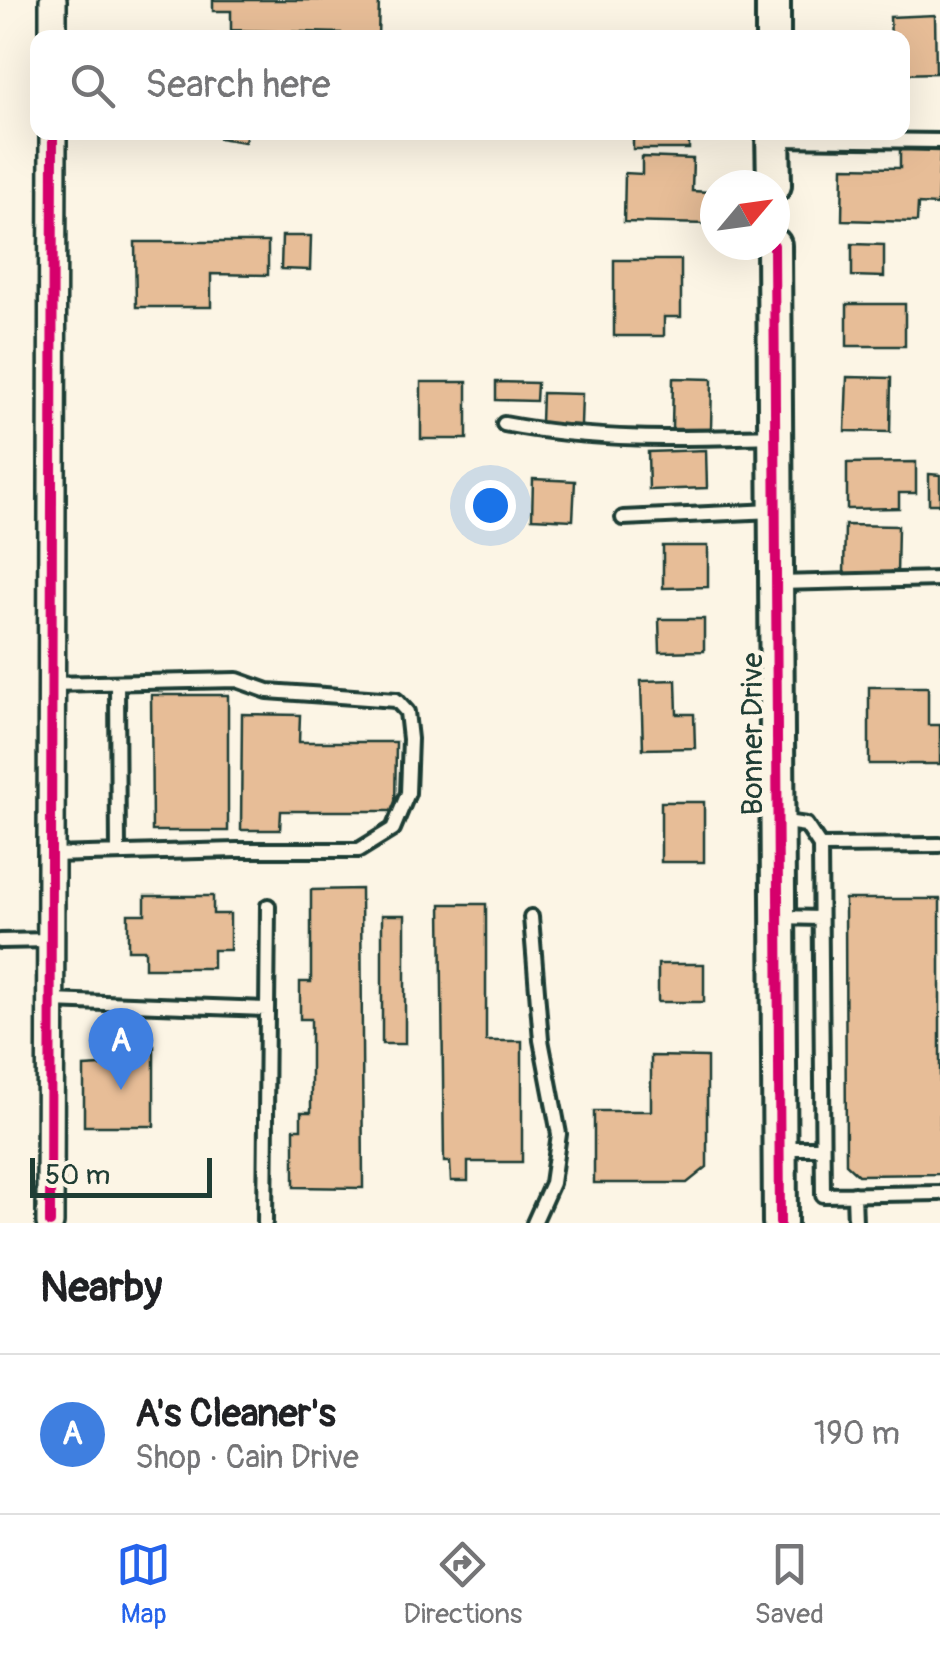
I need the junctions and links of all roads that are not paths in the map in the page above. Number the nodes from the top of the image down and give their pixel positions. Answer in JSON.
{"nodes":[{"id":1,"x":53,"y":0,"type":"edge"},
{"id":2,"x":773,"y":0,"type":"edge"},
{"id":3,"x":53,"y":30,"type":"edge"},
{"id":4,"x":773,"y":30,"type":"edge"},
{"id":5,"x":52,"y":140,"type":"edge"},
{"id":6,"x":774,"y":140,"type":"edge"},
{"id":7,"x":907,"y":140,"type":"edge"},
{"id":8,"x":940,"y":141,"type":"edge"},
{"id":9,"x":774,"y":170,"type":"edge"},
{"id":10,"x":774,"y":260,"type":"edge"},
{"id":11,"x":504,"y":424,"type":"dead end"},
{"id":12,"x":775,"y":436,"type":"junction"},
{"id":13,"x":776,"y":510,"type":"junction"},
{"id":14,"x":624,"y":518,"type":"dead end"},
{"id":15,"x":940,"y":579,"type":"edge"},
{"id":16,"x":776,"y":583,"type":"junction"},
{"id":17,"x":117,"y":683,"type":"junction"},
{"id":18,"x":51,"y":684,"type":"junction"},
{"id":19,"x":778,"y":821,"type":"junction"},
{"id":20,"x":820,"y":846,"type":"junction"},
{"id":21,"x":940,"y":846,"type":"edge"},
{"id":22,"x":118,"y":853,"type":"junction"},
{"id":23,"x":51,"y":855,"type":"junction"},
{"id":24,"x":268,"y":906,"type":"dead end"},
{"id":25,"x":778,"y":916,"type":"junction"},
{"id":26,"x":531,"y":917,"type":"dead end"},
{"id":27,"x":818,"y":918,"type":"junction"},
{"id":28,"x":51,"y":940,"type":"junction"},
{"id":29,"x":0,"y":941,"type":"edge"},
{"id":30,"x":50,"y":1001,"type":"junction"},
{"id":31,"x":266,"y":1008,"type":"junction"},
{"id":32,"x":780,"y":1148,"type":"junction"},
{"id":33,"x":822,"y":1148,"type":"junction"},
{"id":34,"x":940,"y":1193,"type":"edge"},
{"id":35,"x":854,"y":1194,"type":"junction"},
{"id":36,"x":50,"y":1223,"type":"edge"},
{"id":37,"x":266,"y":1223,"type":"edge"},
{"id":38,"x":534,"y":1223,"type":"edge"},
{"id":39,"x":780,"y":1223,"type":"edge"},
{"id":40,"x":855,"y":1223,"type":"edge"}],
"edges":[{"from":1,"to":3,"type":"street"},
{"from":2,"to":4,"type":"street"},
{"from":5,"to":18,"type":"street"},
{"from":6,"to":9,"type":"street"},
{"from":7,"to":8,"type":"lane"},
{"from":10,"to":12,"type":"street","name":"Bonner Drive"},
{"from":11,"to":12,"type":"lane"},
{"from":12,"to":13,"type":"street","name":"Bonner Drive"},
{"from":13,"to":14,"type":"lane"},
{"from":13,"to":16,"type":"street","name":"Bonner Drive"},
{"from":15,"to":16,"type":"lane"},
{"from":16,"to":19,"type":"street","name":"Bonner Drive"},
{"from":17,"to":18,"type":"lane"},
{"from":17,"to":22,"type":"lane"},
{"from":17,"to":22,"type":"lane"},
{"from":18,"to":23,"type":"street"},
{"from":19,"to":20,"type":"lane"},
{"from":19,"to":25,"type":"street","name":"Bonner Drive"},
{"from":20,"to":21,"type":"lane"},
{"from":20,"to":27,"type":"lane"},
{"from":22,"to":23,"type":"lane"},
{"from":23,"to":28,"type":"street"},
{"from":24,"to":31,"type":"lane"},
{"from":25,"to":27,"type":"lane"},
{"from":25,"to":32,"type":"street","name":"Bonner Drive"},
{"from":26,"to":38,"type":"lane"},
{"from":27,"to":33,"type":"lane"},
{"from":28,"to":29,"type":"lane"},
{"from":28,"to":30,"type":"street"},
{"from":30,"to":31,"type":"lane"},
{"from":30,"to":36,"type":"street"},
{"from":31,"to":37,"type":"lane"},
{"from":32,"to":33,"type":"lane"},
{"from":32,"to":39,"type":"street","name":"Bonner Drive"},
{"from":33,"to":35,"type":"lane"},
{"from":34,"to":35,"type":"lane"},
{"from":35,"to":40,"type":"lane"}]}
